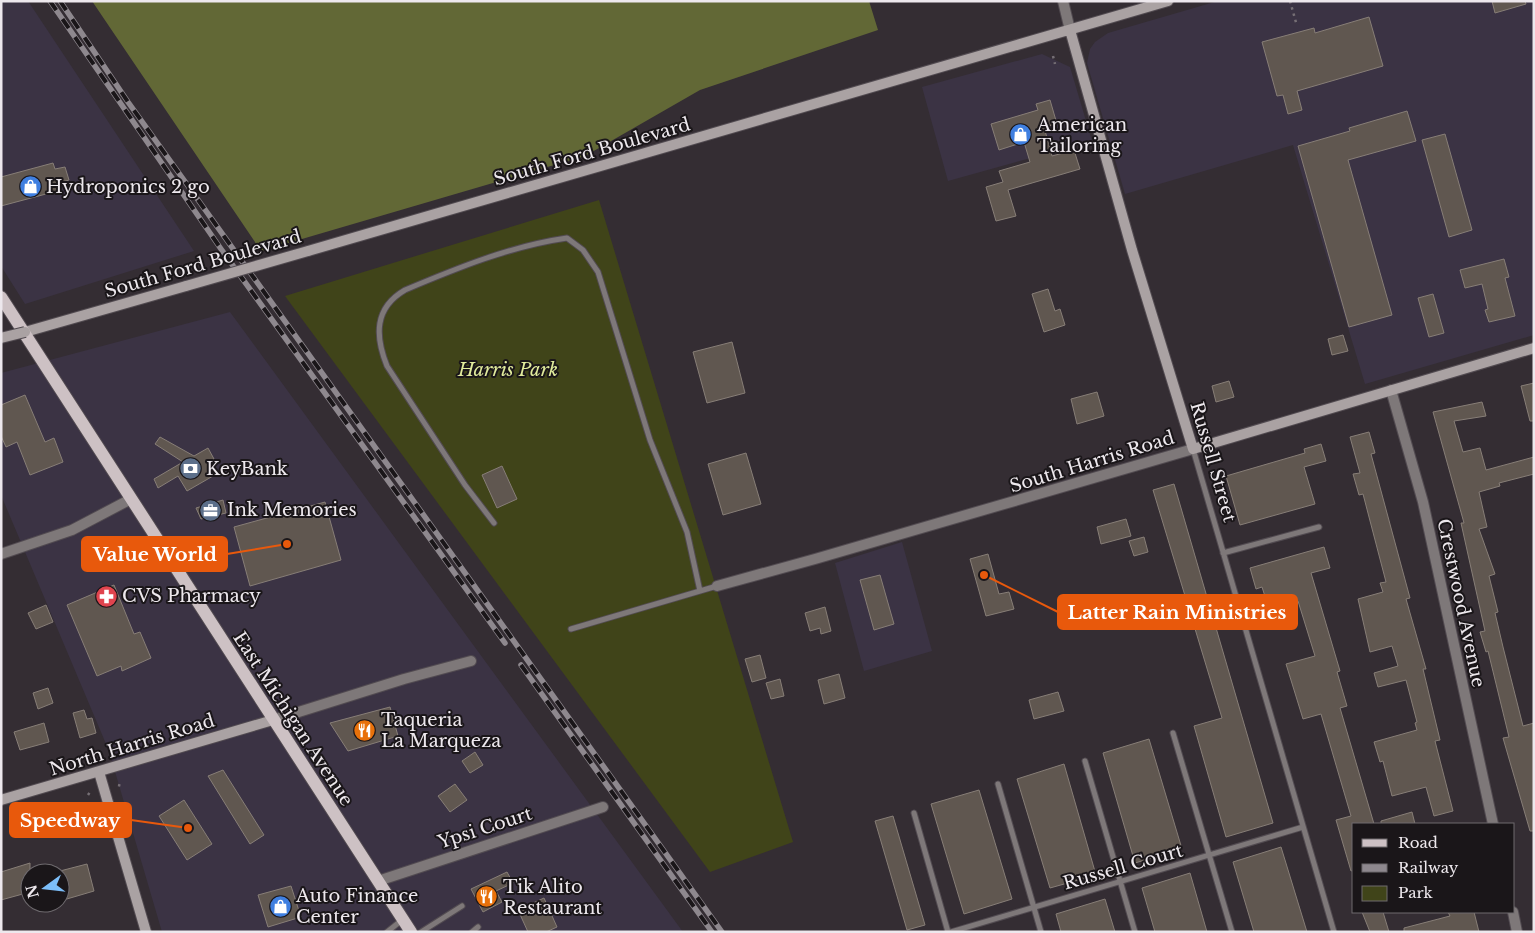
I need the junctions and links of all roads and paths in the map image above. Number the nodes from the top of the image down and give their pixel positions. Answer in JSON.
{"nodes":[{"id":1,"x":1063,"y":1,"type":"edge"},
{"id":2,"x":1168,"y":1,"type":"edge"},
{"id":3,"x":1290,"y":1,"type":"edge"},
{"id":4,"x":1298,"y":26,"type":"dead end"},
{"id":5,"x":1070,"y":30,"type":"junction"},
{"id":6,"x":1053,"y":56,"type":"dead end"},
{"id":7,"x":1054,"y":64,"type":"dead end"},
{"id":8,"x":1,"y":297,"type":"edge"},
{"id":9,"x":1,"y":338,"type":"edge"},
{"id":10,"x":1534,"y":348,"type":"edge"},
{"id":11,"x":1391,"y":390,"type":"junction"},
{"id":12,"x":1193,"y":449,"type":"junction"},
{"id":13,"x":131,"y":499,"type":"junction"},
{"id":14,"x":494,"y":523,"type":"dead end"},
{"id":15,"x":1319,"y":526,"type":"dead end"},
{"id":16,"x":1223,"y":553,"type":"junction"},
{"id":17,"x":1,"y":554,"type":"edge"},
{"id":18,"x":716,"y":586,"type":"joint"},
{"id":19,"x":700,"y":591,"type":"junction"},
{"id":20,"x":571,"y":629,"type":"dead end"},
{"id":21,"x":471,"y":661,"type":"dead end"},
{"id":22,"x":273,"y":720,"type":"junction"},
{"id":23,"x":1173,"y":733,"type":"dead end"},
{"id":24,"x":1085,"y":761,"type":"dead end"},
{"id":25,"x":99,"y":772,"type":"junction"},
{"id":26,"x":998,"y":784,"type":"dead end"},
{"id":27,"x":118,"y":785,"type":"dead end"},
{"id":28,"x":122,"y":786,"type":"dead end"},
{"id":29,"x":1,"y":800,"type":"edge"},
{"id":30,"x":603,"y":807,"type":"dead end"},
{"id":31,"x":914,"y":813,"type":"dead end"},
{"id":32,"x":1493,"y":823,"type":"edge"},
{"id":33,"x":1303,"y":827,"type":"junction"},
{"id":34,"x":1210,"y":856,"type":"junction"},
{"id":35,"x":378,"y":881,"type":"junction"},
{"id":36,"x":1120,"y":882,"type":"junction"},
{"id":37,"x":462,"y":906,"type":"dead end"},
{"id":38,"x":1033,"y":908,"type":"junction"},
{"id":39,"x":1513,"y":913,"type":"edge"},
{"id":40,"x":403,"y":920,"type":"junction"},
{"id":41,"x":478,"y":926,"type":"dead end"},
{"id":42,"x":146,"y":932,"type":"edge"},
{"id":43,"x":386,"y":932,"type":"edge"},
{"id":44,"x":411,"y":932,"type":"edge"},
{"id":45,"x":421,"y":932,"type":"edge"},
{"id":46,"x":472,"y":932,"type":"edge"},
{"id":47,"x":949,"y":932,"type":"edge"},
{"id":48,"x":1041,"y":932,"type":"edge"},
{"id":49,"x":1135,"y":932,"type":"edge"},
{"id":50,"x":1232,"y":932,"type":"edge"},
{"id":51,"x":1334,"y":932,"type":"edge"},
{"id":52,"x":1517,"y":932,"type":"edge"}],
"edges":[{"from":1,"to":5,"type":"street","name":"Russell Street"},
{"from":2,"to":5,"type":"street","name":"South Ford Boulevard"},
{"from":3,"to":4,"type":"path"},
{"from":5,"to":9,"type":"street","name":"South Ford Boulevard","bridge":true},
{"from":5,"to":12,"type":"street","name":"Russell Street"},
{"from":6,"to":7,"type":"path"},
{"from":8,"to":13,"type":"main road","name":"East Michigan Avenue"},
{"from":10,"to":11,"type":"street","name":"South Harris Road"},
{"from":11,"to":12,"type":"street","name":"South Harris Road"},
{"from":11,"to":32,"type":"street","name":"Crestwood Avenue"},
{"from":12,"to":16,"type":"lane","name":"Russell Street"},
{"from":12,"to":18,"type":"street","name":"South Harris Road"},
{"from":13,"to":17,"type":"street"},
{"from":13,"to":22,"type":"main road","name":"East Michigan Avenue"},
{"from":14,"to":19,"type":"lane"},
{"from":15,"to":16,"type":"lane"},
{"from":16,"to":33,"type":"lane","name":"Russell Street"},
{"from":18,"to":19,"type":"lane"},
{"from":19,"to":20,"type":"lane"},
{"from":21,"to":22,"type":"street"},
{"from":22,"to":25,"type":"street","name":"North Harris Road"},
{"from":22,"to":35,"type":"main road","name":"East Michigan Avenue"},
{"from":23,"to":34,"type":"lane"},
{"from":24,"to":36,"type":"lane"},
{"from":25,"to":29,"type":"street","name":"North Harris Road"},
{"from":25,"to":42,"type":"street"},
{"from":26,"to":38,"type":"lane"},
{"from":27,"to":28,"type":"path"},
{"from":30,"to":35,"type":"street","name":"Ypsi Court"},
{"from":31,"to":47,"type":"lane"},
{"from":33,"to":34,"type":"lane","name":"Russell Court"},
{"from":33,"to":51,"type":"lane","name":"Russell Street"},
{"from":34,"to":36,"type":"lane","name":"Russell Court"},
{"from":34,"to":50,"type":"lane"},
{"from":35,"to":40,"type":"main road","name":"East Michigan Avenue"},
{"from":36,"to":38,"type":"lane","name":"Russell Court"},
{"from":36,"to":49,"type":"lane"},
{"from":37,"to":45,"type":"lane"},
{"from":38,"to":47,"type":"lane","name":"Russell Court"},
{"from":38,"to":48,"type":"lane"},
{"from":39,"to":52,"type":"street"},
{"from":40,"to":43,"type":"lane"},
{"from":40,"to":44,"type":"main road","name":"East Michigan Avenue"},
{"from":41,"to":46,"type":"lane"}]}
